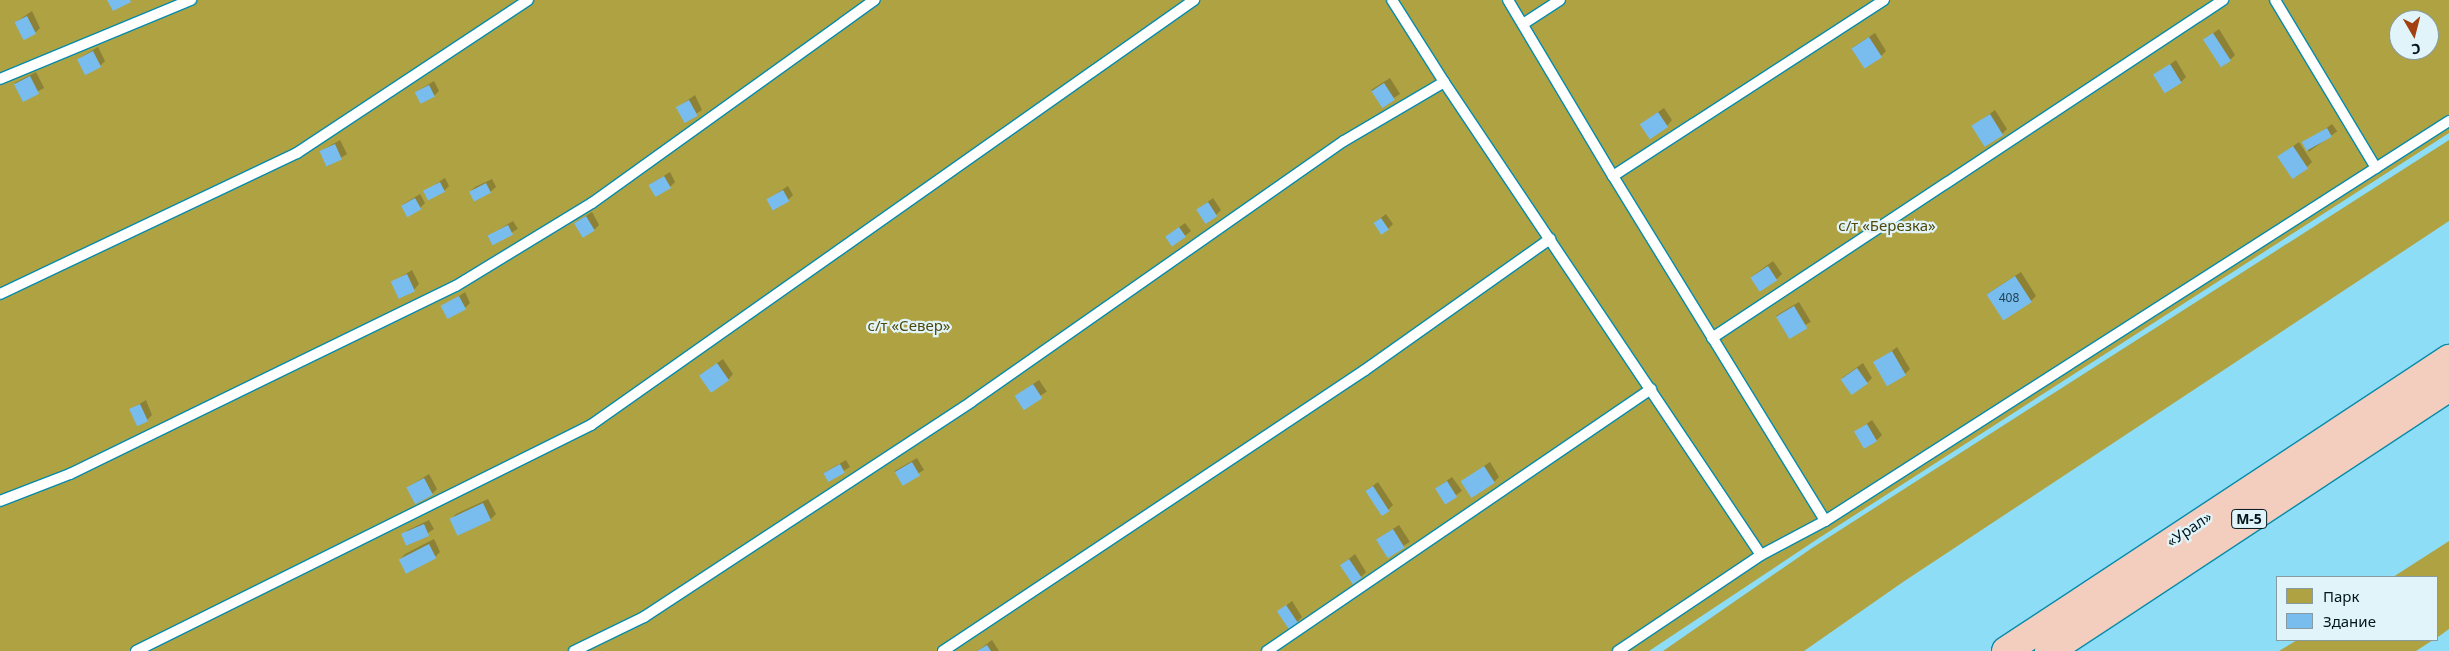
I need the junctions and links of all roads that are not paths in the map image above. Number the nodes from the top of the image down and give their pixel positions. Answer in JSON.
{"nodes":[{"id":1,"x":191,"y":0,"type":"edge"},
{"id":2,"x":528,"y":0,"type":"edge"},
{"id":3,"x":875,"y":0,"type":"edge"},
{"id":4,"x":1194,"y":0,"type":"edge"},
{"id":5,"x":1392,"y":0,"type":"edge"},
{"id":6,"x":1508,"y":0,"type":"edge"},
{"id":7,"x":1560,"y":0,"type":"edge"},
{"id":8,"x":1884,"y":0,"type":"edge"},
{"id":9,"x":2223,"y":0,"type":"edge"},
{"id":10,"x":2275,"y":0,"type":"edge"},
{"id":11,"x":1523,"y":24,"type":"junction"},
{"id":12,"x":0,"y":79,"type":"edge"},
{"id":13,"x":1444,"y":82,"type":"junction"},
{"id":14,"x":2449,"y":121,"type":"edge"},
{"id":15,"x":2376,"y":168,"type":"junction"},
{"id":16,"x":1613,"y":176,"type":"junction"},
{"id":17,"x":1550,"y":239,"type":"junction"},
{"id":18,"x":0,"y":294,"type":"edge"},
{"id":19,"x":1712,"y":338,"type":"junction"},
{"id":20,"x":2449,"y":359,"type":"edge"},
{"id":21,"x":2449,"y":387,"type":"edge"},
{"id":22,"x":1651,"y":389,"type":"junction"},
{"id":23,"x":0,"y":501,"type":"edge"},
{"id":24,"x":1825,"y":521,"type":"junction"},
{"id":25,"x":1761,"y":554,"type":"junction"},
{"id":26,"x":136,"y":651,"type":"edge"},
{"id":27,"x":574,"y":651,"type":"edge"},
{"id":28,"x":943,"y":651,"type":"edge"},
{"id":29,"x":1267,"y":651,"type":"edge"},
{"id":30,"x":1618,"y":651,"type":"edge"},
{"id":31,"x":2006,"y":651,"type":"edge"},
{"id":32,"x":2050,"y":651,"type":"edge"}],
"edges":[{"from":1,"to":12,"type":"lane"},
{"from":2,"to":18,"type":"lane"},
{"from":3,"to":23,"type":"lane"},
{"from":4,"to":26,"type":"lane"},
{"from":5,"to":13,"type":"lane"},
{"from":6,"to":11,"type":"lane"},
{"from":7,"to":11,"type":"lane"},
{"from":8,"to":16,"type":"lane"},
{"from":9,"to":19,"type":"lane"},
{"from":10,"to":15,"type":"lane"},
{"from":11,"to":16,"type":"lane"},
{"from":13,"to":17,"type":"lane"},
{"from":13,"to":27,"type":"lane"},
{"from":14,"to":15,"type":"lane"},
{"from":15,"to":24,"type":"lane"},
{"from":16,"to":19,"type":"lane"},
{"from":17,"to":22,"type":"lane"},
{"from":17,"to":28,"type":"lane"},
{"from":19,"to":24,"type":"lane"},
{"from":20,"to":31,"type":"highway","name":"«Урал»","number":"М-5"},
{"from":21,"to":32,"type":"highway","name":"«Урал»","number":"М-5"},
{"from":22,"to":25,"type":"lane"},
{"from":22,"to":29,"type":"lane"},
{"from":24,"to":25,"type":"lane"},
{"from":25,"to":30,"type":"lane"}]}
